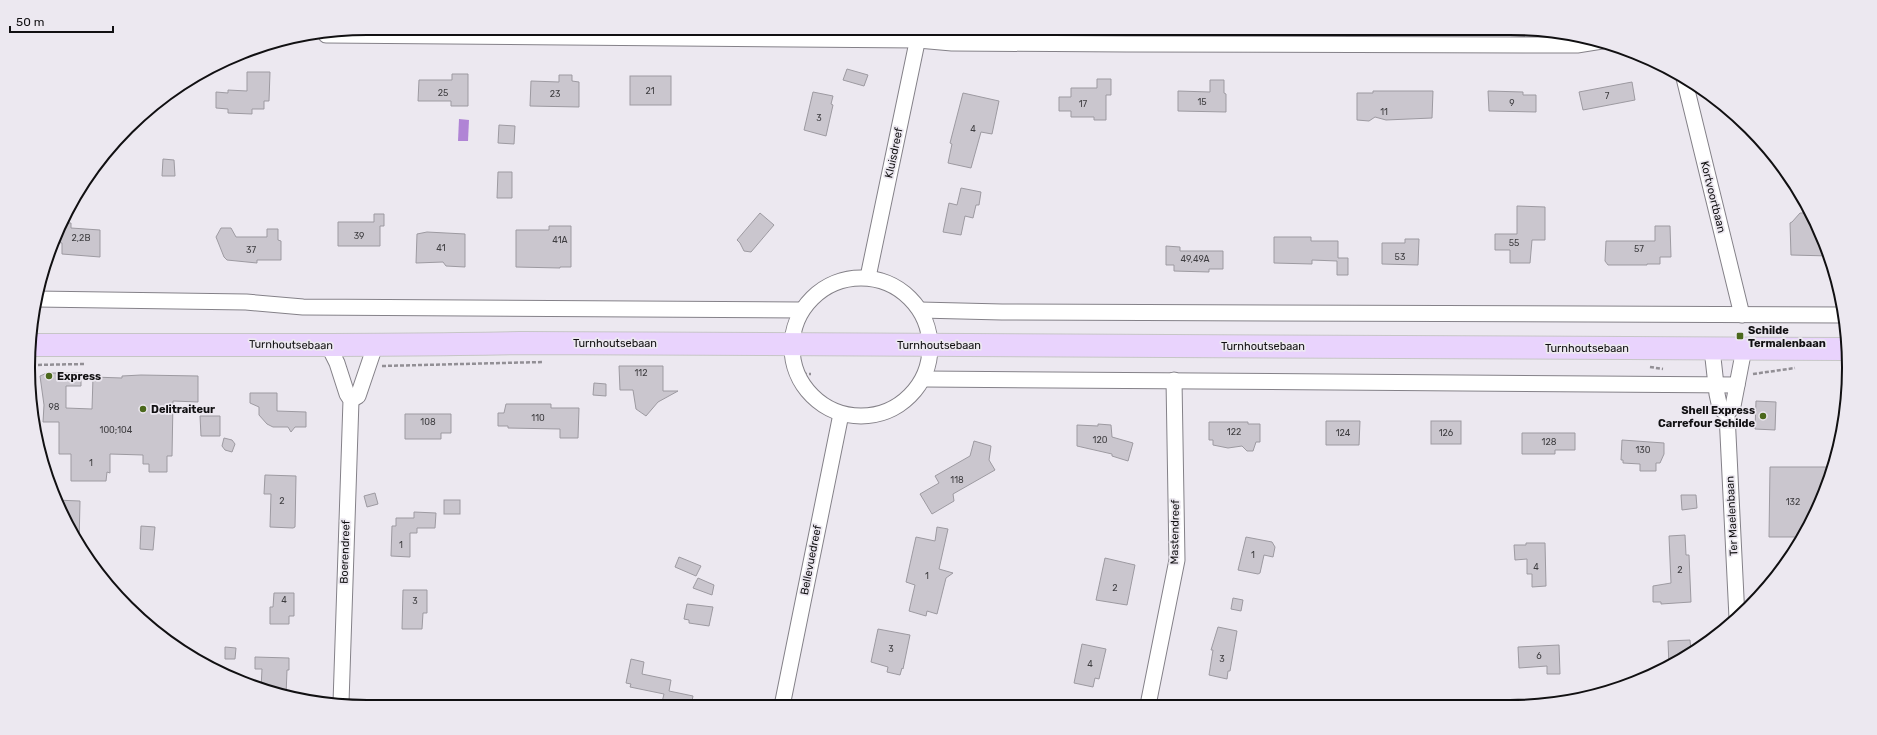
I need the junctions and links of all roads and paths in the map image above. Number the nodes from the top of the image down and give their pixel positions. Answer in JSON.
{"nodes":[{"id":1,"x":919,"y":35,"type":"edge"},
{"id":2,"x":923,"y":35,"type":"edge"},
{"id":3,"x":1586,"y":44,"type":"edge"},
{"id":4,"x":1686,"y":86,"type":"edge"},
{"id":5,"x":868,"y":277,"type":"junction"},
{"id":6,"x":42,"y":299,"type":"edge"},
{"id":7,"x":801,"y":310,"type":"junction"},
{"id":8,"x":920,"y":310,"type":"junction"},
{"id":9,"x":1742,"y":315,"type":"junction"},
{"id":10,"x":1838,"y":315,"type":"edge"},
{"id":11,"x":791,"y":344,"type":"junction"},
{"id":12,"x":36,"y":345,"type":"edge"},
{"id":13,"x":328,"y":345,"type":"junction"},
{"id":14,"x":931,"y":345,"type":"junction"},
{"id":15,"x":375,"y":346,"type":"junction"},
{"id":16,"x":1712,"y":349,"type":"junction"},
{"id":17,"x":1744,"y":349,"type":"junction"},
{"id":18,"x":1841,"y":349,"type":"edge"},
{"id":19,"x":925,"y":379,"type":"junction"},
{"id":20,"x":1174,"y":380,"type":"junction"},
{"id":21,"x":1715,"y":384,"type":"junction"},
{"id":22,"x":1737,"y":385,"type":"junction"},
{"id":23,"x":351,"y":400,"type":"junction"},
{"id":24,"x":841,"y":414,"type":"junction"},
{"id":25,"x":1727,"y":414,"type":"junction"},
{"id":26,"x":1737,"y":610,"type":"edge"},
{"id":27,"x":341,"y":699,"type":"edge"},
{"id":28,"x":783,"y":700,"type":"edge"},
{"id":29,"x":1149,"y":700,"type":"edge"}],
"edges":[{"from":1,"to":5,"type":"street","name":"Kluisdreef"},
{"from":2,"to":3,"type":"street"},
{"from":4,"to":9,"type":"street","name":"Kortvoortbaan"},
{"from":5,"to":7,"type":"street"},
{"from":5,"to":8,"type":"street"},
{"from":6,"to":7,"type":"street"},
{"from":7,"to":11,"type":"street"},
{"from":8,"to":9,"type":"street"},
{"from":8,"to":14,"type":"street"},
{"from":9,"to":10,"type":"street"},
{"from":11,"to":14,"type":"main road","name":"Turnhoutsebaan"},
{"from":11,"to":15,"type":"main road","name":"Turnhoutsebaan"},
{"from":11,"to":24,"type":"street"},
{"from":12,"to":13,"type":"main road","name":"Turnhoutsebaan"},
{"from":13,"to":15,"type":"main road","name":"Turnhoutsebaan"},
{"from":13,"to":23,"type":"street","name":"Boerendreef"},
{"from":14,"to":16,"type":"main road","name":"Turnhoutsebaan"},
{"from":14,"to":19,"type":"street"},
{"from":15,"to":23,"type":"street"},
{"from":16,"to":17,"type":"main road","name":"Turnhoutsebaan"},
{"from":16,"to":21,"type":"street","name":"Ter Maelenbaan"},
{"from":17,"to":18,"type":"main road","name":"Turnhoutsebaan"},
{"from":17,"to":22,"type":"street","name":"Ter Maelenbaan"},
{"from":19,"to":20,"type":"street"},
{"from":19,"to":24,"type":"street"},
{"from":20,"to":21,"type":"street"},
{"from":20,"to":29,"type":"street","name":"Mastendreef"},
{"from":21,"to":22,"type":"street"},
{"from":21,"to":25,"type":"street","name":"Ter Maelenbaan"},
{"from":22,"to":25,"type":"street","name":"Ter Maelenbaan"},
{"from":23,"to":27,"type":"street","name":"Boerendreef"},
{"from":24,"to":28,"type":"street","name":"Bellevuedreef"},
{"from":25,"to":26,"type":"street","name":"Ter Maelenbaan"}]}
